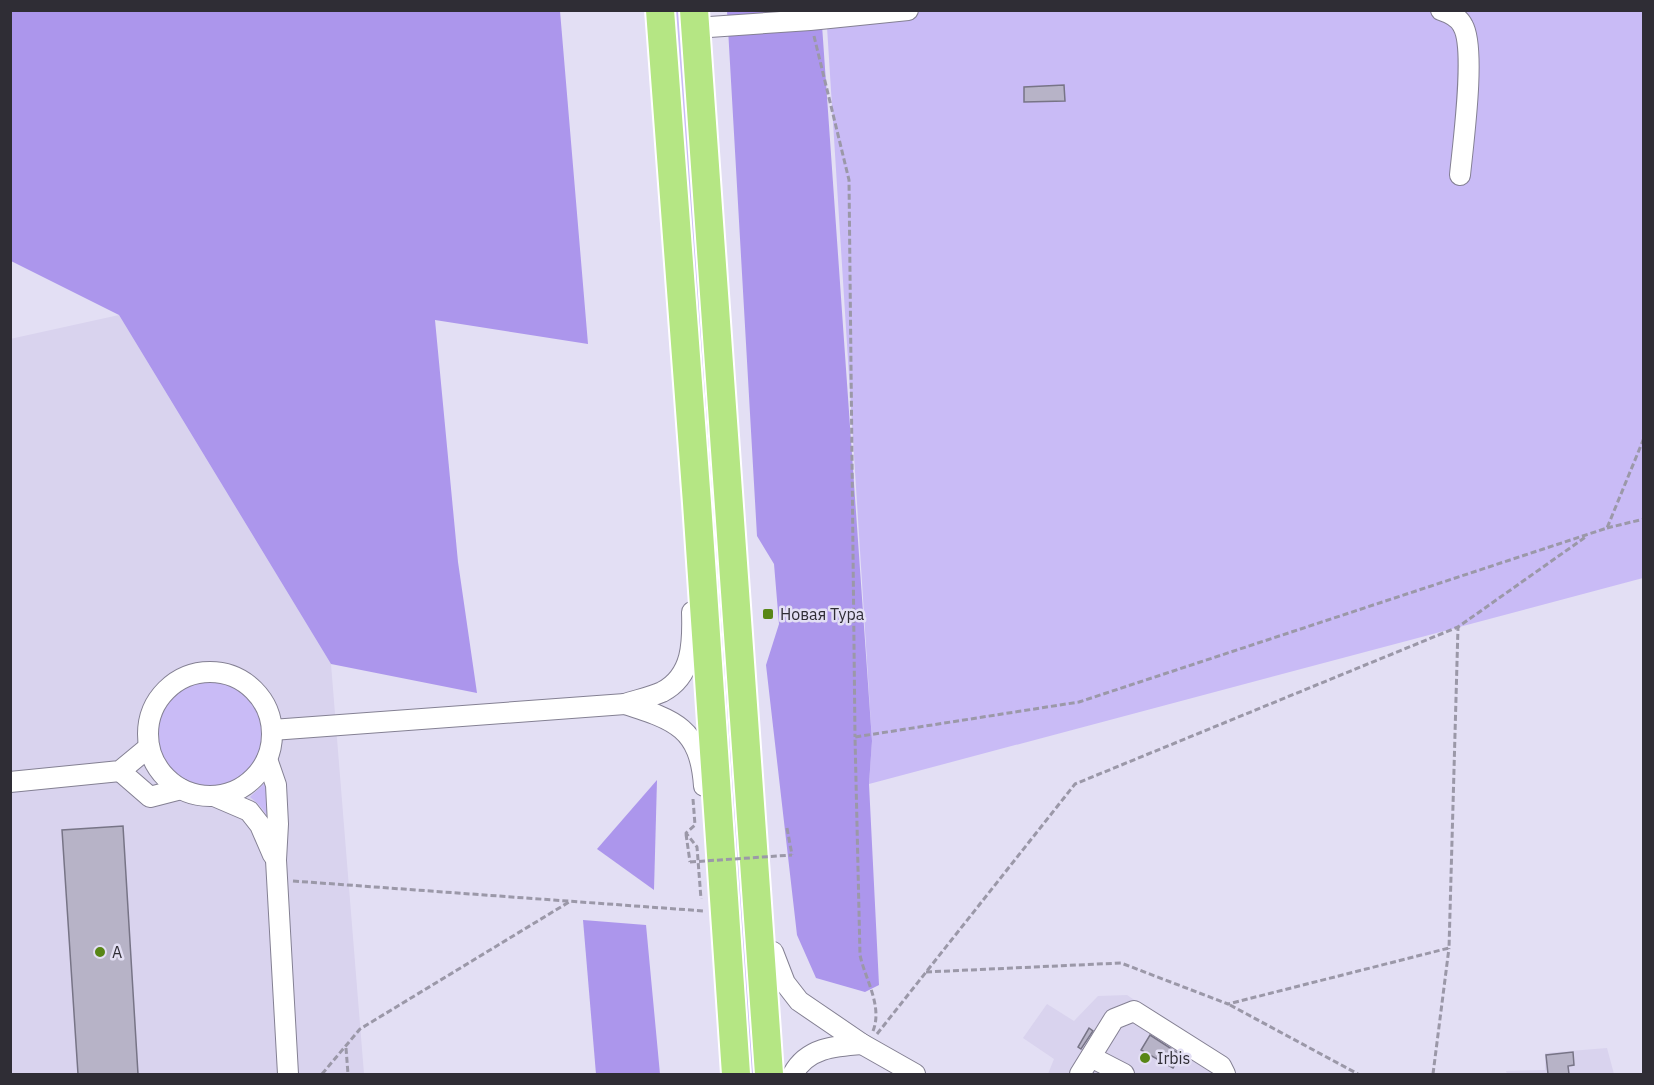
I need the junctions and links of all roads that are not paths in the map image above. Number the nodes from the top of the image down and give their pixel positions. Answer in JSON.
{"nodes":[{"id":1,"x":660,"y":10,"type":"edge"},
{"id":2,"x":908,"y":10,"type":"edge"},
{"id":3,"x":1441,"y":10,"type":"edge"},
{"id":4,"x":695,"y":19,"type":"edge"},
{"id":5,"x":1460,"y":175,"type":"dead end"},
{"id":6,"x":697,"y":503,"type":"junction"},
{"id":7,"x":730,"y":515,"type":"junction"},
{"id":8,"x":625,"y":704,"type":"junction"},
{"id":9,"x":272,"y":730,"type":"junction"},
{"id":10,"x":149,"y":747,"type":"junction"},
{"id":11,"x":267,"y":759,"type":"junction"},
{"id":12,"x":120,"y":771,"type":"junction"},
{"id":13,"x":10,"y":782,"type":"edge"},
{"id":14,"x":181,"y":789,"type":"junction"},
{"id":15,"x":214,"y":796,"type":"junction"},
{"id":16,"x":276,"y":870,"type":"junction"},
{"id":17,"x":715,"y":910,"type":"junction"},
{"id":18,"x":772,"y":952,"type":"junction"},
{"id":19,"x":864,"y":1046,"type":"junction"},
{"id":20,"x":1091,"y":1057,"type":"junction"},
{"id":21,"x":288,"y":1074,"type":"edge"},
{"id":22,"x":736,"y":1074,"type":"edge"},
{"id":23,"x":769,"y":1074,"type":"edge"},
{"id":24,"x":780,"y":1074,"type":"edge"},
{"id":25,"x":793,"y":1074,"type":"edge"},
{"id":26,"x":915,"y":1074,"type":"edge"},
{"id":27,"x":1080,"y":1074,"type":"edge"},
{"id":28,"x":1124,"y":1074,"type":"edge"},
{"id":29,"x":1225,"y":1074,"type":"edge"}],
"edges":[{"from":1,"to":6,"type":"highway"},
{"from":2,"to":4,"type":"street"},
{"from":3,"to":5,"type":"street"},
{"from":4,"to":7,"type":"highway"},
{"from":6,"to":8,"type":"street"},
{"from":6,"to":17,"type":"highway"},
{"from":7,"to":18,"type":"street"},
{"from":7,"to":23,"type":"highway"},
{"from":8,"to":9,"type":"street"},
{"from":8,"to":17,"type":"street"},
{"from":9,"to":10,"type":"street"},
{"from":9,"to":11,"type":"street"},
{"from":10,"to":12,"type":"street"},
{"from":10,"to":14,"type":"street"},
{"from":11,"to":15,"type":"street"},
{"from":11,"to":16,"type":"street"},
{"from":12,"to":13,"type":"street"},
{"from":12,"to":14,"type":"street"},
{"from":14,"to":15,"type":"street"},
{"from":15,"to":16,"type":"street"},
{"from":16,"to":21,"type":"street"},
{"from":17,"to":22,"type":"highway"},
{"from":18,"to":19,"type":"street"},
{"from":18,"to":24,"type":"street"},
{"from":19,"to":25,"type":"street"},
{"from":19,"to":26,"type":"street"},
{"from":20,"to":27,"type":"street"},
{"from":20,"to":28,"type":"street"},
{"from":20,"to":29,"type":"street"}]}
